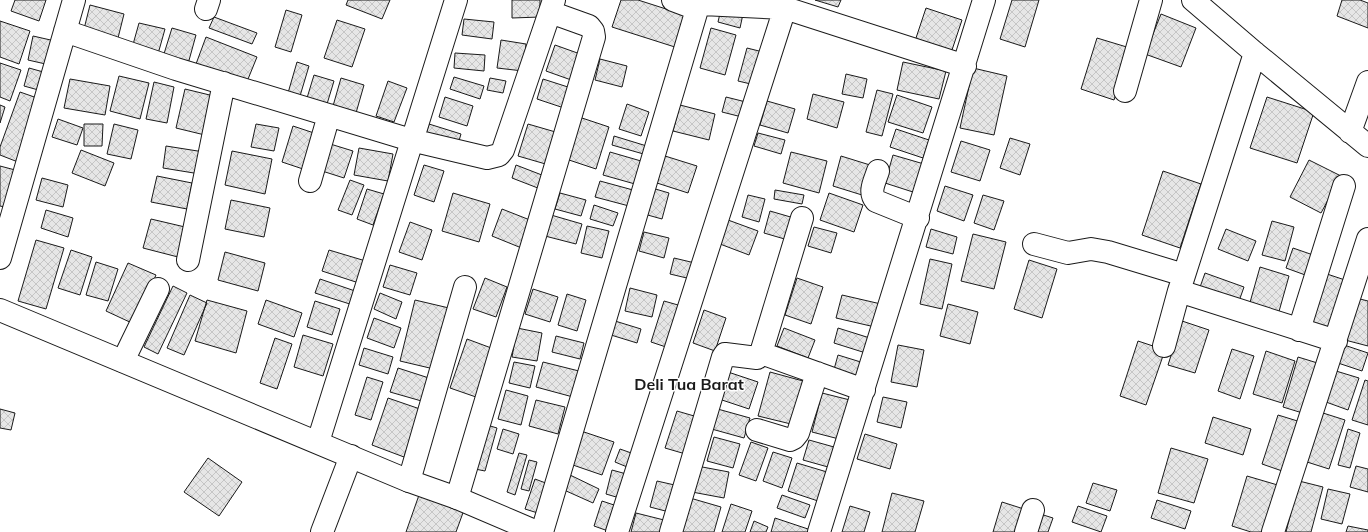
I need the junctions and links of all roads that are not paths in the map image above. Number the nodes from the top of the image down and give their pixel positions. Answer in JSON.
{"nodes":[{"id":1,"x":74,"y":0,"type":"edge"},
{"id":2,"x":456,"y":0,"type":"edge"},
{"id":3,"x":673,"y":0,"type":"edge"},
{"id":4,"x":984,"y":0,"type":"edge"},
{"id":5,"x":1151,"y":0,"type":"edge"},
{"id":6,"x":1193,"y":0,"type":"edge"},
{"id":7,"x":552,"y":6,"type":"edge"},
{"id":8,"x":785,"y":8,"type":"junction"},
{"id":9,"x":697,"y":9,"type":"junction"},
{"id":10,"x":65,"y":31,"type":"junction"},
{"id":11,"x":1255,"y":53,"type":"junction"},
{"id":12,"x":965,"y":66,"type":"junction"},
{"id":13,"x":1368,"y":82,"type":"edge"},
{"id":14,"x":224,"y":83,"type":"junction"},
{"id":15,"x":1125,"y":91,"type":"dead end"},
{"id":16,"x":329,"y":115,"type":"junction"},
{"id":17,"x":1350,"y":132,"type":"junction"},
{"id":18,"x":411,"y":140,"type":"junction"},
{"id":19,"x":1368,"y":146,"type":"edge"},
{"id":20,"x":878,"y":171,"type":"dead end"},
{"id":21,"x":310,"y":180,"type":"dead end"},
{"id":22,"x":1344,"y":186,"type":"dead end"},
{"id":23,"x":802,"y":218,"type":"dead end"},
{"id":24,"x":918,"y":218,"type":"junction"},
{"id":25,"x":1368,"y":239,"type":"edge"},
{"id":26,"x":1034,"y":244,"type":"dead end"},
{"id":27,"x":0,"y":258,"type":"edge"},
{"id":28,"x":188,"y":260,"type":"dead end"},
{"id":29,"x":1182,"y":283,"type":"junction"},
{"id":30,"x":465,"y":287,"type":"dead end"},
{"id":31,"x":158,"y":289,"type":"dead end"},
{"id":32,"x":0,"y":310,"type":"edge"},
{"id":33,"x":1299,"y":330,"type":"junction"},
{"id":34,"x":1336,"y":341,"type":"junction"},
{"id":35,"x":1164,"y":346,"type":"dead end"},
{"id":36,"x":761,"y":353,"type":"junction"},
{"id":37,"x":123,"y":361,"type":"junction"},
{"id":38,"x":817,"y":373,"type":"junction"},
{"id":39,"x":864,"y":390,"type":"junction"},
{"id":40,"x":757,"y":430,"type":"dead end"},
{"id":41,"x":318,"y":442,"type":"junction"},
{"id":42,"x":352,"y":456,"type":"junction"},
{"id":43,"x":409,"y":481,"type":"junction"},
{"id":44,"x":457,"y":498,"type":"junction"},
{"id":45,"x":1032,"y":510,"type":"dead end"},
{"id":46,"x":322,"y":532,"type":"edge"},
{"id":47,"x":537,"y":532,"type":"edge"},
{"id":48,"x":542,"y":532,"type":"edge"},
{"id":49,"x":617,"y":532,"type":"edge"},
{"id":50,"x":671,"y":532,"type":"edge"},
{"id":51,"x":819,"y":532,"type":"edge"},
{"id":52,"x":1026,"y":532,"type":"edge"},
{"id":53,"x":1274,"y":532,"type":"edge"}],
"edges":[{"from":1,"to":10,"type":"street"},
{"from":2,"to":18,"type":"street"},
{"from":3,"to":9,"type":"street"},
{"from":4,"to":12,"type":"street"},
{"from":5,"to":15,"type":"street"},
{"from":6,"to":11,"type":"street"},
{"from":7,"to":18,"type":"street"},
{"from":7,"to":44,"type":"street"},
{"from":8,"to":9,"type":"street"},
{"from":8,"to":12,"type":"street"},
{"from":8,"to":49,"type":"street"},
{"from":9,"to":48,"type":"street"},
{"from":10,"to":14,"type":"street"},
{"from":10,"to":27,"type":"street"},
{"from":11,"to":17,"type":"street"},
{"from":11,"to":29,"type":"street"},
{"from":12,"to":24,"type":"street"},
{"from":13,"to":17,"type":"street"},
{"from":14,"to":16,"type":"street"},
{"from":14,"to":28,"type":"street"},
{"from":16,"to":18,"type":"street"},
{"from":16,"to":21,"type":"street"},
{"from":17,"to":19,"type":"street"},
{"from":18,"to":41,"type":"street"},
{"from":20,"to":24,"type":"street"},
{"from":22,"to":33,"type":"street"},
{"from":23,"to":36,"type":"street"},
{"from":24,"to":39,"type":"street"},
{"from":25,"to":34,"type":"street"},
{"from":26,"to":29,"type":"street"},
{"from":29,"to":33,"type":"street"},
{"from":29,"to":35,"type":"street"},
{"from":30,"to":43,"type":"street"},
{"from":31,"to":37,"type":"street"},
{"from":32,"to":37,"type":"street"},
{"from":33,"to":34,"type":"street"},
{"from":34,"to":53,"type":"street"},
{"from":36,"to":38,"type":"street"},
{"from":36,"to":50,"type":"street"},
{"from":37,"to":41,"type":"street"},
{"from":38,"to":39,"type":"street"},
{"from":38,"to":40,"type":"street"},
{"from":39,"to":51,"type":"street"},
{"from":41,"to":42,"type":"street"},
{"from":42,"to":43,"type":"street"},
{"from":42,"to":46,"type":"street"},
{"from":43,"to":44,"type":"street"},
{"from":44,"to":47,"type":"street"},
{"from":45,"to":52,"type":"street"}]}
